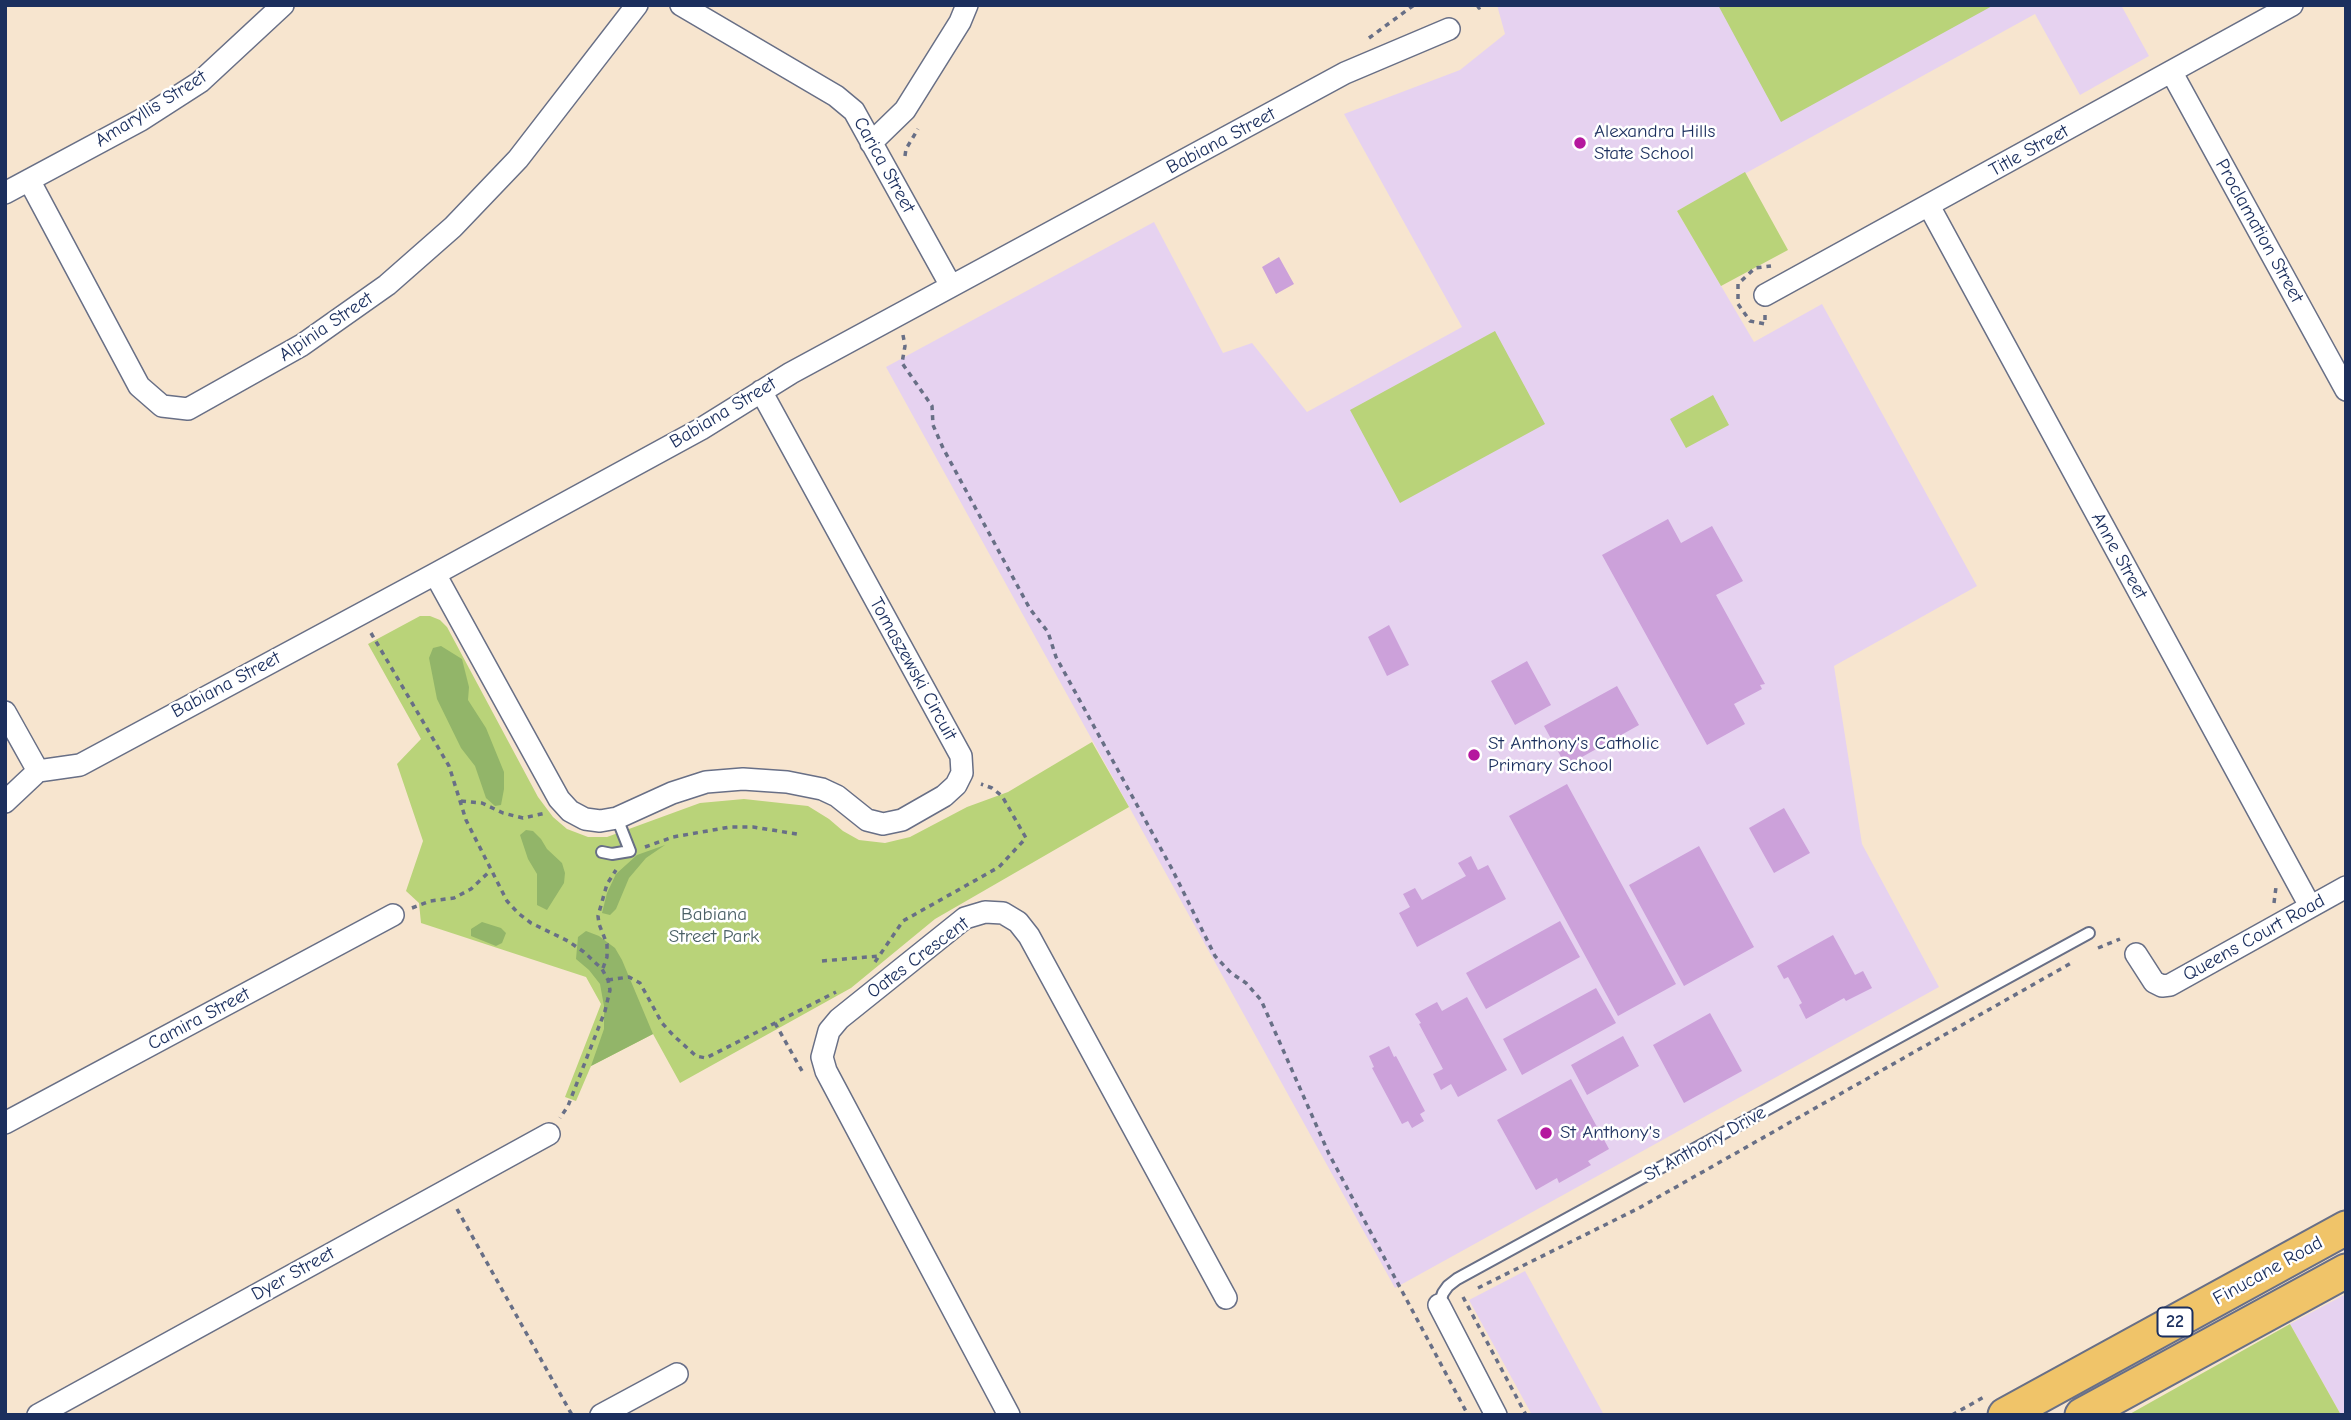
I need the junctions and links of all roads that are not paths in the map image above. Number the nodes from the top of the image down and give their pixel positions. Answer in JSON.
{"nodes":[{"id":1,"x":283,"y":5,"type":"edge"},
{"id":2,"x":637,"y":5,"type":"edge"},
{"id":3,"x":681,"y":5,"type":"edge"},
{"id":4,"x":968,"y":5,"type":"edge"},
{"id":5,"x":2292,"y":5,"type":"edge"},
{"id":6,"x":1449,"y":29,"type":"dead end"},
{"id":7,"x":2172,"y":72,"type":"junction"},
{"id":8,"x":872,"y":143,"type":"junction"},
{"id":9,"x":29,"y":180,"type":"junction"},
{"id":10,"x":5,"y":193,"type":"edge"},
{"id":11,"x":1929,"y":206,"type":"junction"},
{"id":12,"x":951,"y":286,"type":"junction"},
{"id":13,"x":1765,"y":295,"type":"dead end"},
{"id":14,"x":2346,"y":390,"type":"edge"},
{"id":15,"x":761,"y":391,"type":"junction"},
{"id":16,"x":435,"y":574,"type":"junction"},
{"id":17,"x":5,"y":712,"type":"edge"},
{"id":18,"x":38,"y":771,"type":"junction"},
{"id":19,"x":5,"y":802,"type":"edge"},
{"id":20,"x":617,"y":818,"type":"junction"},
{"id":21,"x":602,"y":852,"type":"dead end"},
{"id":22,"x":2346,"y":887,"type":"edge"},
{"id":23,"x":2310,"y":906,"type":"junction"},
{"id":24,"x":393,"y":915,"type":"road end"},
{"id":25,"x":2089,"y":933,"type":"dead end"},
{"id":26,"x":2131,"y":945,"type":"road end"},
{"id":27,"x":5,"y":1123,"type":"edge"},
{"id":28,"x":550,"y":1134,"type":"road end"},
{"id":29,"x":2346,"y":1228,"type":"edge"},
{"id":30,"x":2346,"y":1271,"type":"edge"},
{"id":31,"x":1226,"y":1298,"type":"dead end"},
{"id":32,"x":1439,"y":1305,"type":"joint"},
{"id":33,"x":677,"y":1374,"type":"dead end"},
{"id":34,"x":38,"y":1415,"type":"edge"},
{"id":35,"x":601,"y":1415,"type":"edge"},
{"id":36,"x":1009,"y":1415,"type":"edge"},
{"id":37,"x":1496,"y":1415,"type":"edge"},
{"id":38,"x":2005,"y":1415,"type":"edge"},
{"id":39,"x":2082,"y":1415,"type":"edge"}],
"edges":[{"from":1,"to":9,"type":"street","name":"Amaryllis Street"},
{"from":2,"to":9,"type":"street","name":"Alpinia Street"},
{"from":3,"to":8,"type":"street","name":"Carica Street"},
{"from":4,"to":8,"type":"street"},
{"from":5,"to":7,"type":"street","name":"Title Street"},
{"from":6,"to":12,"type":"street","name":"Babiana Street"},
{"from":7,"to":11,"type":"street","name":"Title Street"},
{"from":7,"to":14,"type":"street","name":"Proclamation Street"},
{"from":8,"to":12,"type":"street","name":"Carica Street"},
{"from":9,"to":10,"type":"street","name":"Amaryllis Street"},
{"from":11,"to":13,"type":"street","name":"Title Street"},
{"from":11,"to":23,"type":"street","name":"Anne Street"},
{"from":12,"to":15,"type":"street","name":"Babiana Street"},
{"from":15,"to":16,"type":"street","name":"Babiana Street"},
{"from":15,"to":20,"type":"street","name":"Tomaszewski Circuit"},
{"from":16,"to":18,"type":"street","name":"Babiana Street"},
{"from":16,"to":20,"type":"street"},
{"from":17,"to":18,"type":"street"},
{"from":18,"to":19,"type":"street"},
{"from":20,"to":21,"type":"lane"},
{"from":22,"to":23,"type":"street","name":"Queens Court Road"},
{"from":23,"to":26,"type":"street","name":"Queens Court Road"},
{"from":24,"to":27,"type":"street","name":"Camira Street"},
{"from":25,"to":32,"type":"lane","name":"St Anthony Drive"},
{"from":28,"to":34,"type":"street","name":"Dyer Street"},
{"from":29,"to":38,"type":"highway","name":"Finucane Road","number":"22"},
{"from":30,"to":39,"type":"highway","name":"Finucane Road","number":"22"},
{"from":31,"to":36,"type":"street","name":"Oates Crescent"},
{"from":32,"to":37,"type":"street","name":"St Anthony Drive"},
{"from":33,"to":35,"type":"street"}]}
